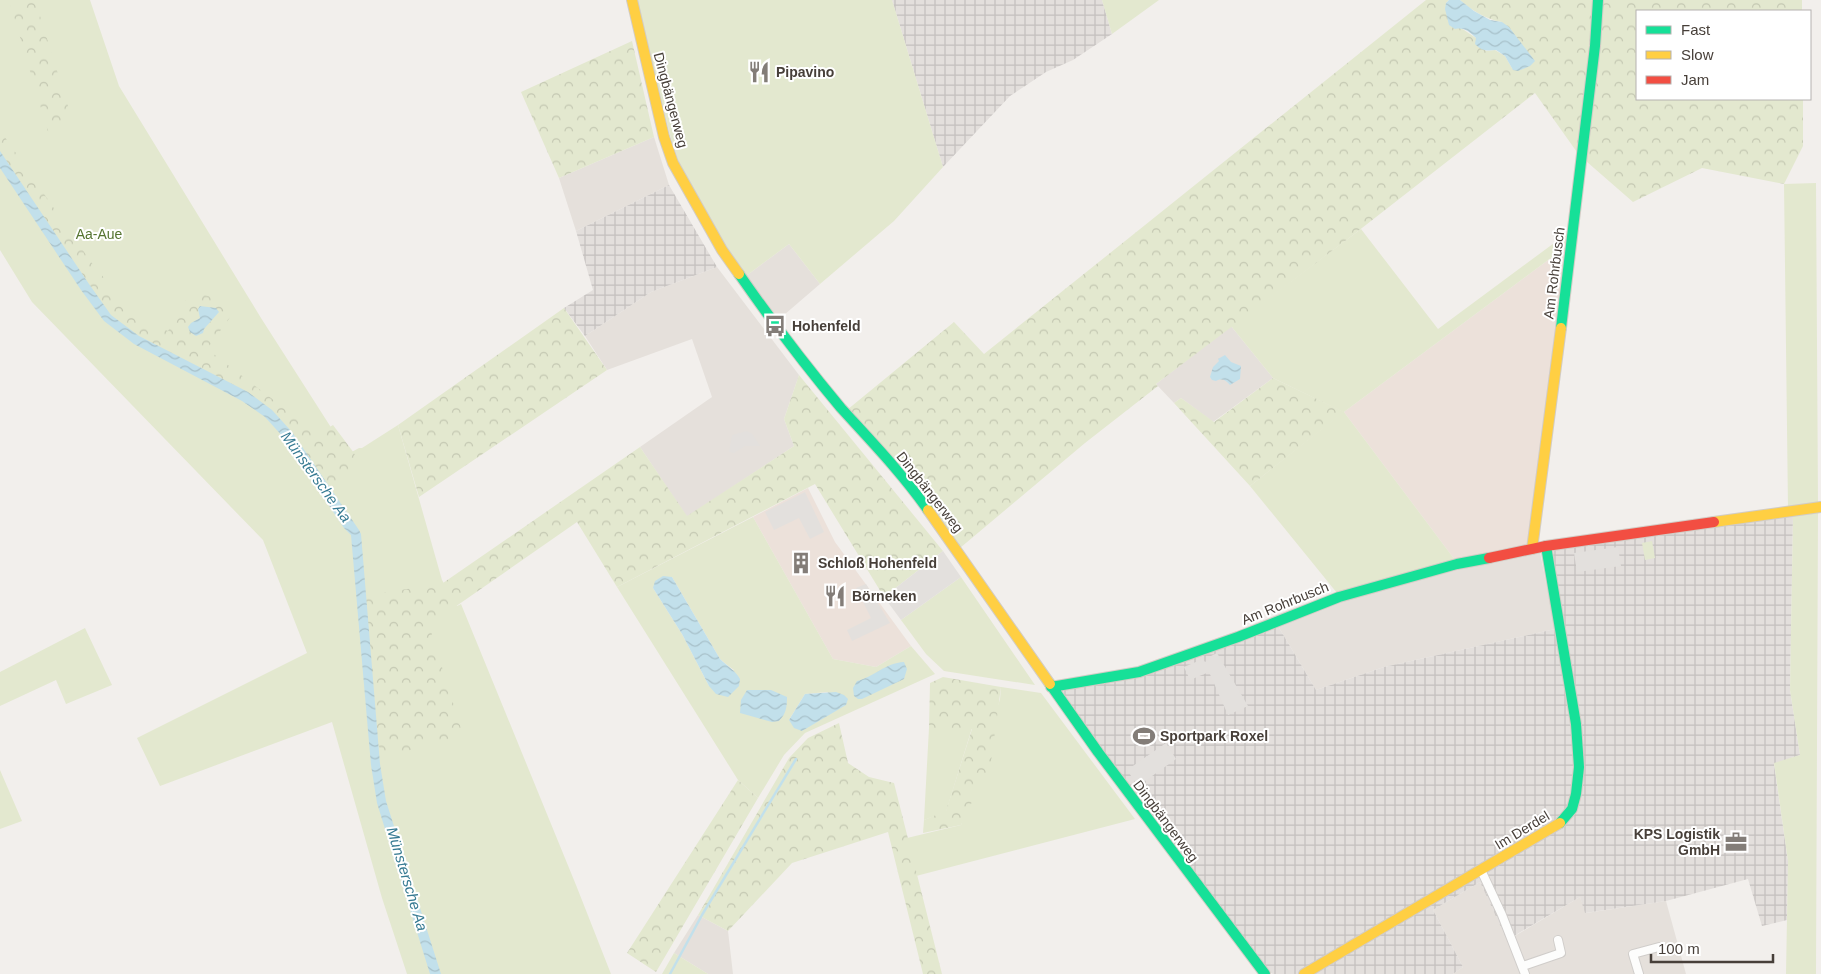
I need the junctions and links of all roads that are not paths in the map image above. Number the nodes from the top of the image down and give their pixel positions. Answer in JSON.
{"nodes":[{"id":1,"x":632,"y":0,"type":"edge"},
{"id":2,"x":1598,"y":0,"type":"edge"},
{"id":3,"x":1821,"y":507,"type":"edge"},
{"id":4,"x":1546,"y":546,"type":"junction"},
{"id":5,"x":1532,"y":549,"type":"junction"},
{"id":6,"x":1051,"y":687,"type":"junction"},
{"id":7,"x":1481,"y":870,"type":"junction"},
{"id":8,"x":1558,"y":940,"type":"dead end"},
{"id":9,"x":1659,"y":947,"type":"dead end"},
{"id":10,"x":1524,"y":970,"type":"edge"},
{"id":11,"x":1265,"y":974,"type":"edge"},
{"id":12,"x":1304,"y":974,"type":"edge"},
{"id":13,"x":1639,"y":974,"type":"edge"}],
"edges":[{"from":1,"to":6,"type":"street","name":"Dingbängerweg"},
{"from":2,"to":5,"type":"street","name":"Am Rohrbusch"},
{"from":3,"to":4,"type":"street","name":"Am Rohrbusch"},
{"from":4,"to":5,"type":"street","name":"Am Rohrbusch"},
{"from":4,"to":7,"type":"street","name":"Im Derdel"},
{"from":5,"to":6,"type":"street","name":"Am Rohrbusch"},
{"from":6,"to":11,"type":"street","name":"Dingbängerweg"},
{"from":7,"to":10,"type":"street"},
{"from":7,"to":12,"type":"street","name":"Im Derdel"},
{"from":8,"to":10,"type":"street"},
{"from":9,"to":13,"type":"street"}]}
